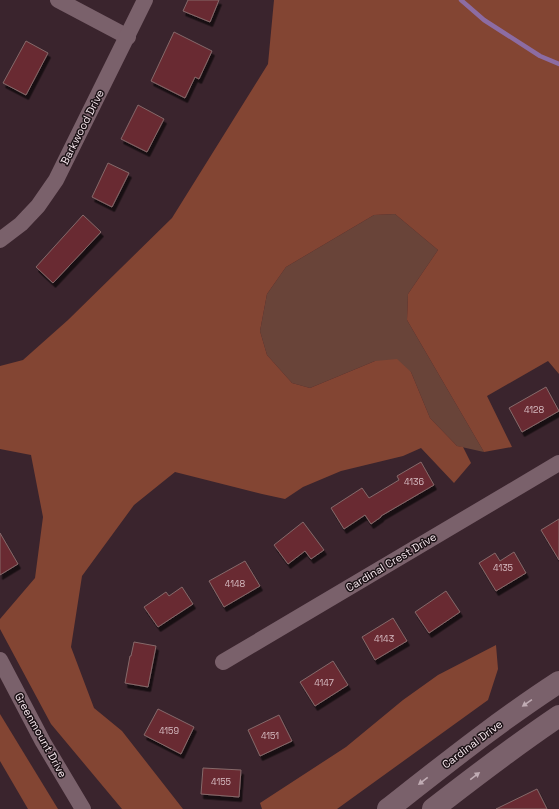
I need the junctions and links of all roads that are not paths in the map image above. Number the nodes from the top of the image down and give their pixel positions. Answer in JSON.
{"nodes":[{"id":1,"x":58,"y":0,"type":"edge"},
{"id":2,"x":145,"y":0,"type":"edge"},
{"id":3,"x":128,"y":37,"type":"junction"},
{"id":4,"x":0,"y":240,"type":"edge"},
{"id":5,"x":559,"y":463,"type":"edge"},
{"id":6,"x":0,"y":660,"type":"edge"},
{"id":7,"x":223,"y":662,"type":"dead end"},
{"id":8,"x":559,"y":682,"type":"edge"},
{"id":9,"x":556,"y":723,"type":"edge"},
{"id":10,"x":83,"y":809,"type":"edge"},
{"id":11,"x":388,"y":809,"type":"edge"},
{"id":12,"x":433,"y":809,"type":"edge"}],
"edges":[{"from":1,"to":3,"type":"street"},
{"from":2,"to":3,"type":"street","name":"Barkwood Drive"},
{"from":3,"to":4,"type":"street","name":"Barkwood Drive"},
{"from":5,"to":7,"type":"street","name":"Cardinal Crest Drive"},
{"from":6,"to":10,"type":"street","name":"Greenmount Drive"},
{"from":8,"to":11,"type":"main road","name":"Cardinal Drive","one_way":true},
{"from":12,"to":9,"type":"main road","one_way":true}]}
